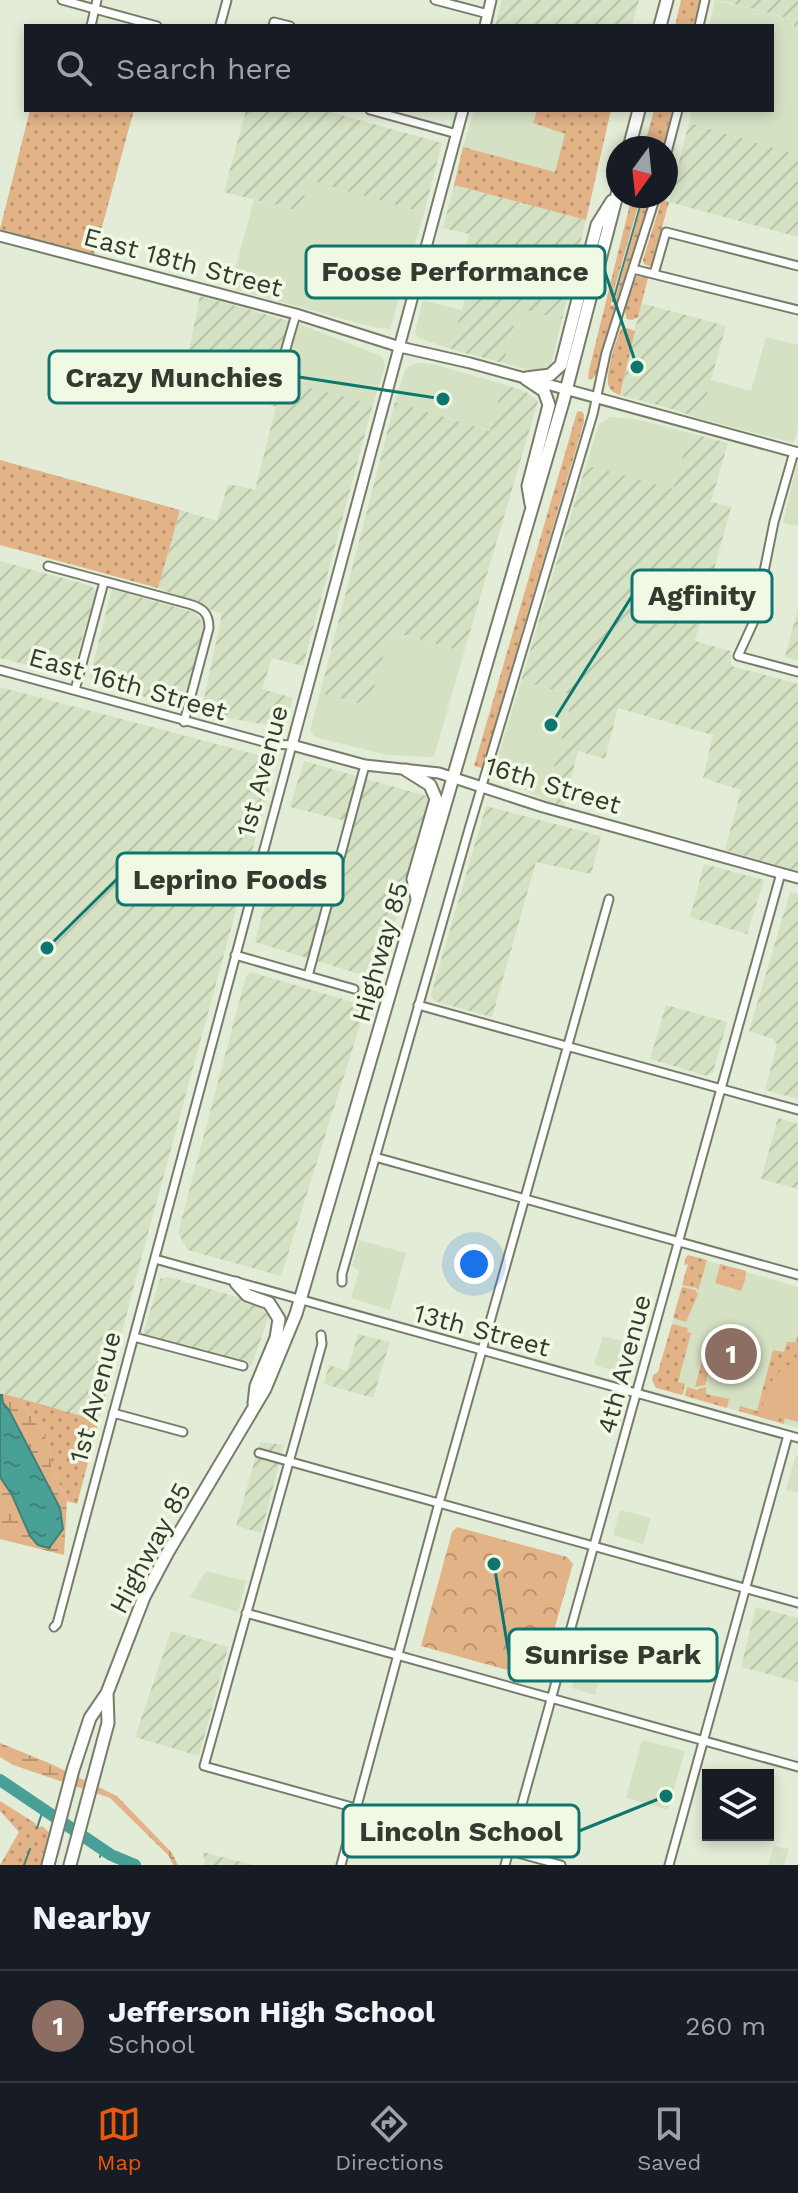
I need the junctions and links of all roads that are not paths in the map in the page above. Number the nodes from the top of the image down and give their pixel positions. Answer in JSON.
{"nodes":[{"id":1,"x":62,"y":0,"type":"edge"},
{"id":2,"x":227,"y":0,"type":"edge"},
{"id":3,"x":435,"y":0,"type":"edge"},
{"id":4,"x":491,"y":0,"type":"edge"},
{"id":5,"x":667,"y":0,"type":"edge"},
{"id":6,"x":705,"y":0,"type":"edge"},
{"id":7,"x":96,"y":4,"type":"edge"},
{"id":8,"x":488,"y":14,"type":"junction"},
{"id":9,"x":91,"y":24,"type":"edge"},
{"id":10,"x":151,"y":24,"type":"edge"},
{"id":11,"x":221,"y":24,"type":"edge"},
{"id":12,"x":486,"y":24,"type":"edge"},
{"id":13,"x":661,"y":24,"type":"edge"},
{"id":14,"x":699,"y":24,"type":"edge"},
{"id":15,"x":377,"y":112,"type":"edge"},
{"id":16,"x":462,"y":112,"type":"edge"},
{"id":17,"x":638,"y":112,"type":"edge"},
{"id":18,"x":677,"y":112,"type":"edge"},
{"id":19,"x":457,"y":134,"type":"junction"},
{"id":20,"x":632,"y":136,"type":"edge"},
{"id":21,"x":671,"y":136,"type":"edge"},
{"id":22,"x":608,"y":208,"type":"edge"},
{"id":23,"x":614,"y":208,"type":"edge"},
{"id":24,"x":652,"y":208,"type":"edge"},
{"id":25,"x":0,"y":236,"type":"edge"},
{"id":26,"x":798,"y":266,"type":"edge"},
{"id":27,"x":633,"y":269,"type":"junction"},
{"id":28,"x":654,"y":274,"type":"junction"},
{"id":29,"x":798,"y":310,"type":"edge"},
{"id":30,"x":296,"y":314,"type":"junction"},
{"id":31,"x":400,"y":347,"type":"junction"},
{"id":32,"x":526,"y":378,"type":"junction"},
{"id":33,"x":274,"y":390,"type":"dead end"},
{"id":34,"x":567,"y":390,"type":"junction"},
{"id":35,"x":597,"y":397,"type":"junction"},
{"id":36,"x":796,"y":452,"type":"edge"},
{"id":37,"x":532,"y":508,"type":"junction"},
{"id":38,"x":48,"y":566,"type":"dead end"},
{"id":39,"x":104,"y":582,"type":"junction"},
{"id":40,"x":0,"y":670,"type":"edge"},
{"id":41,"x":798,"y":672,"type":"edge"},
{"id":42,"x":75,"y":690,"type":"junction"},
{"id":43,"x":184,"y":722,"type":"junction"},
{"id":44,"x":292,"y":745,"type":"junction"},
{"id":45,"x":365,"y":765,"type":"junction"},
{"id":46,"x":406,"y":770,"type":"junction"},
{"id":47,"x":454,"y":777,"type":"junction"},
{"id":48,"x":482,"y":786,"type":"junction"},
{"id":49,"x":781,"y":873,"type":"junction"},
{"id":50,"x":798,"y":878,"type":"edge"},
{"id":51,"x":609,"y":899,"type":"dead end"},
{"id":52,"x":418,"y":901,"type":"junction"},
{"id":53,"x":235,"y":955,"type":"junction"},
{"id":54,"x":308,"y":976,"type":"junction"},
{"id":55,"x":354,"y":989,"type":"dead end"},
{"id":56,"x":418,"y":1005,"type":"junction"},
{"id":57,"x":567,"y":1047,"type":"junction"},
{"id":58,"x":721,"y":1090,"type":"junction"},
{"id":59,"x":798,"y":1110,"type":"edge"},
{"id":60,"x":375,"y":1157,"type":"junction"},
{"id":61,"x":525,"y":1198,"type":"junction"},
{"id":62,"x":678,"y":1241,"type":"junction"},
{"id":63,"x":155,"y":1259,"type":"junction"},
{"id":64,"x":798,"y":1275,"type":"edge"},
{"id":65,"x":342,"y":1282,"type":"dead end"},
{"id":66,"x":236,"y":1283,"type":"junction"},
{"id":67,"x":301,"y":1301,"type":"junction"},
{"id":68,"x":321,"y":1335,"type":"dead end"},
{"id":69,"x":134,"y":1337,"type":"junction"},
{"id":70,"x":482,"y":1351,"type":"junction"},
{"id":71,"x":243,"y":1366,"type":"dead end"},
{"id":72,"x":637,"y":1393,"type":"junction"},
{"id":73,"x":253,"y":1410,"type":"junction"},
{"id":74,"x":113,"y":1413,"type":"junction"},
{"id":75,"x":183,"y":1432,"type":"dead end"},
{"id":76,"x":788,"y":1435,"type":"junction"},
{"id":77,"x":798,"y":1438,"type":"edge"},
{"id":78,"x":259,"y":1453,"type":"dead end"},
{"id":79,"x":289,"y":1461,"type":"junction"},
{"id":80,"x":439,"y":1503,"type":"junction"},
{"id":81,"x":594,"y":1546,"type":"junction"},
{"id":82,"x":746,"y":1588,"type":"junction"},
{"id":83,"x":798,"y":1603,"type":"edge"},
{"id":84,"x":246,"y":1613,"type":"junction"},
{"id":85,"x":54,"y":1627,"type":"dead end"},
{"id":86,"x":398,"y":1655,"type":"junction"},
{"id":87,"x":107,"y":1693,"type":"junction"},
{"id":88,"x":551,"y":1698,"type":"junction"},
{"id":89,"x":704,"y":1741,"type":"junction"},
{"id":90,"x":798,"y":1767,"type":"edge"},
{"id":91,"x":356,"y":1809,"type":"junction"},
{"id":92,"x":509,"y":1851,"type":"junction"},
{"id":93,"x":71,"y":1862,"type":"edge"},
{"id":94,"x":48,"y":1865,"type":"edge"},
{"id":95,"x":341,"y":1865,"type":"edge"},
{"id":96,"x":505,"y":1865,"type":"edge"},
{"id":97,"x":561,"y":1865,"type":"edge"},
{"id":98,"x":669,"y":1865,"type":"edge"}],
"edges":[{"from":1,"to":7,"type":"street"},
{"from":2,"to":11,"type":"street"},
{"from":3,"to":8,"type":"street"},
{"from":4,"to":8,"type":"main road"},
{"from":5,"to":13,"type":"highway"},
{"from":6,"to":14,"type":"street"},
{"from":7,"to":9,"type":"street"},
{"from":7,"to":10,"type":"street"},
{"from":8,"to":12,"type":"main road"},
{"from":15,"to":19,"type":"street"},
{"from":16,"to":19,"type":"main road","name":"1st Avenue"},
{"from":17,"to":20,"type":"highway"},
{"from":18,"to":21,"type":"street"},
{"from":19,"to":31,"type":"main road","name":"1st Avenue"},
{"from":22,"to":32,"type":"highway"},
{"from":23,"to":34,"type":"highway","name":"Highway 85"},
{"from":24,"to":27,"type":"street"},
{"from":25,"to":30,"type":"main road","name":"East 18th Street"},
{"from":26,"to":28,"type":"street"},
{"from":27,"to":28,"type":"street"},
{"from":27,"to":35,"type":"street"},
{"from":28,"to":29,"type":"street"},
{"from":30,"to":31,"type":"main road","name":"East 18th Street"},
{"from":30,"to":33,"type":"street"},
{"from":31,"to":32,"type":"main road","name":"East 18th Street"},
{"from":31,"to":44,"type":"main road","name":"1st Avenue"},
{"from":32,"to":34,"type":"main road","name":"East 18th Street"},
{"from":32,"to":37,"type":"highway"},
{"from":34,"to":35,"type":"main road","name":"East 18th Street"},
{"from":34,"to":37,"type":"highway","name":"Highway 85"},
{"from":35,"to":36,"type":"main road","name":"East 18th Street"},
{"from":35,"to":48,"type":"street"},
{"from":36,"to":41,"type":"street"},
{"from":37,"to":47,"type":"highway","name":"Highway 85"},
{"from":38,"to":39,"type":"street"},
{"from":39,"to":42,"type":"street"},
{"from":39,"to":43,"type":"street"},
{"from":40,"to":42,"type":"street","name":"East 16th Street"},
{"from":42,"to":43,"type":"street","name":"East 16th Street"},
{"from":43,"to":44,"type":"street","name":"East 16th Street"},
{"from":44,"to":45,"type":"main road","name":"16th Street"},
{"from":44,"to":53,"type":"street","name":"1st Avenue"},
{"from":45,"to":46,"type":"main road","name":"16th Street"},
{"from":45,"to":54,"type":"street"},
{"from":46,"to":47,"type":"main road","name":"16th Street"},
{"from":46,"to":52,"type":"highway"},
{"from":47,"to":48,"type":"main road","name":"16th Street"},
{"from":47,"to":52,"type":"highway","name":"Highway 85"},
{"from":48,"to":49,"type":"main road","name":"16th Street"},
{"from":48,"to":56,"type":"street"},
{"from":49,"to":50,"type":"main road","name":"16th Street"},
{"from":49,"to":58,"type":"street","name":"4th Avenue"},
{"from":51,"to":57,"type":"street"},
{"from":52,"to":67,"type":"highway","name":"Highway 85"},
{"from":53,"to":54,"type":"street"},
{"from":53,"to":63,"type":"street","name":"1st Avenue"},
{"from":54,"to":55,"type":"street"},
{"from":56,"to":57,"type":"street"},
{"from":56,"to":60,"type":"street"},
{"from":57,"to":58,"type":"street"},
{"from":57,"to":61,"type":"street"},
{"from":58,"to":59,"type":"street"},
{"from":58,"to":62,"type":"street","name":"4th Avenue"},
{"from":60,"to":61,"type":"street"},
{"from":60,"to":65,"type":"street"},
{"from":61,"to":62,"type":"street"},
{"from":61,"to":70,"type":"street"},
{"from":62,"to":64,"type":"street"},
{"from":62,"to":72,"type":"street","name":"4th Avenue"},
{"from":63,"to":66,"type":"street","name":"13th Street"},
{"from":63,"to":69,"type":"street","name":"1st Avenue"},
{"from":66,"to":67,"type":"street","name":"13th Street"},
{"from":66,"to":73,"type":"highway"},
{"from":67,"to":70,"type":"street","name":"13th Street"},
{"from":67,"to":73,"type":"highway","name":"Highway 85"},
{"from":68,"to":79,"type":"street"},
{"from":69,"to":71,"type":"street"},
{"from":69,"to":74,"type":"street","name":"1st Avenue"},
{"from":70,"to":72,"type":"street","name":"13th Street"},
{"from":70,"to":80,"type":"street"},
{"from":72,"to":76,"type":"street","name":"13th Street"},
{"from":72,"to":81,"type":"street","name":"4th Avenue"},
{"from":73,"to":87,"type":"highway","name":"Highway 85"},
{"from":74,"to":75,"type":"street"},
{"from":74,"to":85,"type":"street","name":"1st Avenue"},
{"from":76,"to":77,"type":"street","name":"13th Street"},
{"from":76,"to":82,"type":"street"},
{"from":78,"to":79,"type":"street"},
{"from":79,"to":80,"type":"street"},
{"from":79,"to":84,"type":"street"},
{"from":80,"to":81,"type":"street"},
{"from":80,"to":86,"type":"street"},
{"from":81,"to":82,"type":"street"},
{"from":81,"to":88,"type":"street","name":"4th Avenue"},
{"from":82,"to":83,"type":"street"},
{"from":82,"to":89,"type":"street"},
{"from":84,"to":86,"type":"street"},
{"from":84,"to":91,"type":"street"},
{"from":86,"to":88,"type":"street"},
{"from":86,"to":91,"type":"street"},
{"from":87,"to":93,"type":"highway","name":"Highway 85"},
{"from":87,"to":94,"type":"highway","name":"Highway 85"},
{"from":88,"to":89,"type":"street"},
{"from":88,"to":92,"type":"street","name":"4th Avenue"},
{"from":89,"to":90,"type":"street"},
{"from":89,"to":98,"type":"street"},
{"from":91,"to":92,"type":"street"},
{"from":91,"to":95,"type":"street"},
{"from":92,"to":96,"type":"street","name":"4th Avenue"},
{"from":92,"to":97,"type":"street"}]}
